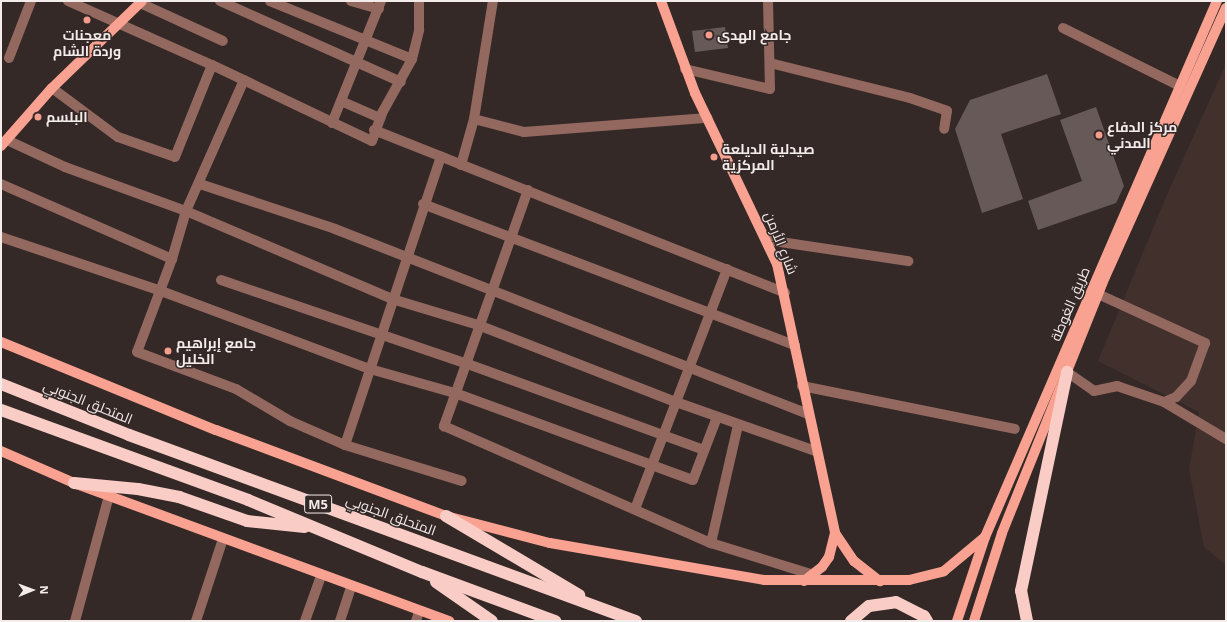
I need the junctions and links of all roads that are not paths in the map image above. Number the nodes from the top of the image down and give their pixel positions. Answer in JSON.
{"nodes":[{"id":1,"x":31,"y":1,"type":"edge"},
{"id":2,"x":68,"y":1,"type":"edge"},
{"id":3,"x":220,"y":1,"type":"edge"},
{"id":4,"x":270,"y":1,"type":"edge"},
{"id":5,"x":351,"y":1,"type":"edge"},
{"id":6,"x":419,"y":1,"type":"edge"},
{"id":7,"x":493,"y":1,"type":"edge"},
{"id":8,"x":661,"y":1,"type":"edge"},
{"id":9,"x":768,"y":1,"type":"edge"},
{"id":10,"x":1217,"y":1,"type":"edge"},
{"id":11,"x":141,"y":2,"type":"edge"},
{"id":12,"x":380,"y":5,"type":"edge"},
{"id":13,"x":1226,"y":8,"type":"edge"},
{"id":14,"x":119,"y":23,"type":"junction"},
{"id":15,"x":1063,"y":28,"type":"dead end"},
{"id":16,"x":223,"y":41,"type":"dead end"},
{"id":17,"x":366,"y":42,"type":"junction"},
{"id":18,"x":9,"y":58,"type":"dead end"},
{"id":19,"x":412,"y":59,"type":"junction"},
{"id":20,"x":357,"y":61,"type":"junction"},
{"id":21,"x":770,"y":63,"type":"junction"},
{"id":22,"x":212,"y":65,"type":"junction"},
{"id":23,"x":684,"y":68,"type":"junction"},
{"id":24,"x":244,"y":80,"type":"junction"},
{"id":25,"x":402,"y":82,"type":"junction"},
{"id":26,"x":1180,"y":86,"type":"junction"},
{"id":27,"x":52,"y":88,"type":"junction"},
{"id":28,"x":341,"y":101,"type":"junction"},
{"id":29,"x":380,"y":118,"type":"junction"},
{"id":30,"x":707,"y":118,"type":"junction"},
{"id":31,"x":474,"y":119,"type":"junction"},
{"id":32,"x":332,"y":122,"type":"junction"},
{"id":33,"x":944,"y":129,"type":"dead end"},
{"id":34,"x":374,"y":130,"type":"junction"},
{"id":35,"x":4,"y":143,"type":"edge"},
{"id":36,"x":440,"y":157,"type":"junction"},
{"id":37,"x":461,"y":165,"type":"junction"},
{"id":38,"x":1,"y":184,"type":"edge"},
{"id":39,"x":200,"y":184,"type":"junction"},
{"id":40,"x":528,"y":190,"type":"junction"},
{"id":41,"x":423,"y":204,"type":"junction"},
{"id":42,"x":186,"y":211,"type":"junction"},
{"id":43,"x":1,"y":237,"type":"edge"},
{"id":44,"x":510,"y":239,"type":"junction"},
{"id":45,"x":767,"y":240,"type":"junction"},
{"id":46,"x":406,"y":258,"type":"junction"},
{"id":47,"x":172,"y":259,"type":"junction"},
{"id":48,"x":908,"y":261,"type":"dead end"},
{"id":49,"x":727,"y":270,"type":"junction"},
{"id":50,"x":221,"y":280,"type":"dead end"},
{"id":51,"x":490,"y":290,"type":"junction"},
{"id":52,"x":161,"y":291,"type":"junction"},
{"id":53,"x":786,"y":293,"type":"junction"},
{"id":54,"x":1098,"y":294,"type":"junction"},
{"id":55,"x":392,"y":299,"type":"junction"},
{"id":56,"x":710,"y":314,"type":"junction"},
{"id":57,"x":478,"y":325,"type":"junction"},
{"id":58,"x":380,"y":336,"type":"junction"},
{"id":59,"x":1,"y":342,"type":"edge"},
{"id":60,"x":795,"y":345,"type":"junction"},
{"id":61,"x":466,"y":362,"type":"junction"},
{"id":62,"x":370,"y":369,"type":"junction"},
{"id":63,"x":689,"y":370,"type":"junction"},
{"id":64,"x":1067,"y":372,"type":"junction"},
{"id":65,"x":1,"y":384,"type":"edge"},
{"id":66,"x":802,"y":386,"type":"junction"},
{"id":67,"x":455,"y":393,"type":"junction"},
{"id":68,"x":676,"y":402,"type":"junction"},
{"id":69,"x":1164,"y":402,"type":"junction"},
{"id":70,"x":1,"y":410,"type":"edge"},
{"id":71,"x":808,"y":414,"type":"junction"},
{"id":72,"x":717,"y":417,"type":"junction"},
{"id":73,"x":738,"y":425,"type":"junction"},
{"id":74,"x":1015,"y":429,"type":"dead end"},
{"id":75,"x":664,"y":433,"type":"junction"},
{"id":76,"x":1226,"y":439,"type":"edge"},
{"id":77,"x":345,"y":445,"type":"junction"},
{"id":78,"x":704,"y":450,"type":"junction"},
{"id":79,"x":1,"y":451,"type":"edge"},
{"id":80,"x":815,"y":451,"type":"junction"},
{"id":81,"x":651,"y":467,"type":"junction"},
{"id":82,"x":462,"y":481,"type":"dead end"},
{"id":83,"x":74,"y":483,"type":"junction"},
{"id":84,"x":110,"y":496,"type":"junction"},
{"id":85,"x":635,"y":509,"type":"junction"},
{"id":86,"x":446,"y":516,"type":"junction"},
{"id":87,"x":320,"y":528,"type":"junction"},
{"id":88,"x":835,"y":533,"type":"junction"},
{"id":89,"x":985,"y":537,"type":"junction"},
{"id":90,"x":223,"y":539,"type":"junction"},
{"id":91,"x":711,"y":543,"type":"junction"},
{"id":92,"x":422,"y":572,"type":"junction"},
{"id":93,"x":814,"y":575,"type":"junction"},
{"id":94,"x":321,"y":576,"type":"junction"},
{"id":95,"x":803,"y":581,"type":"junction"},
{"id":96,"x":880,"y":581,"type":"junction"},
{"id":97,"x":351,"y":587,"type":"junction"},
{"id":98,"x":595,"y":606,"type":"junction"},
{"id":99,"x":418,"y":617,"type":"edge"},
{"id":100,"x":75,"y":621,"type":"edge"},
{"id":101,"x":196,"y":621,"type":"edge"},
{"id":102,"x":305,"y":621,"type":"edge"},
{"id":103,"x":340,"y":621,"type":"edge"},
{"id":104,"x":449,"y":621,"type":"edge"},
{"id":105,"x":492,"y":621,"type":"edge"},
{"id":106,"x":555,"y":621,"type":"edge"},
{"id":107,"x":636,"y":621,"type":"edge"},
{"id":108,"x":851,"y":621,"type":"edge"},
{"id":109,"x":927,"y":621,"type":"edge"},
{"id":110,"x":957,"y":621,"type":"edge"},
{"id":111,"x":974,"y":621,"type":"edge"},
{"id":112,"x":1027,"y":621,"type":"edge"}],
"edges":[{"from":1,"to":18,"type":"street"},
{"from":2,"to":14,"type":"street"},
{"from":3,"to":20,"type":"street"},
{"from":4,"to":17,"type":"street"},
{"from":5,"to":12,"type":"street"},
{"from":6,"to":19,"type":"street"},
{"from":7,"to":31,"type":"street"},
{"from":8,"to":23,"type":"main road","name":"شارع الأرمن"},
{"from":9,"to":21,"type":"street"},
{"from":10,"to":26,"type":"main road","name":"طريق الغوطة"},
{"from":11,"to":14,"type":"main road"},
{"from":11,"to":16,"type":"street"},
{"from":12,"to":17,"type":"street"},
{"from":13,"to":54,"type":"main road"},
{"from":14,"to":22,"type":"street"},
{"from":14,"to":27,"type":"main road"},
{"from":15,"to":26,"type":"street"},
{"from":17,"to":19,"type":"street"},
{"from":17,"to":20,"type":"street"},
{"from":19,"to":25,"type":"street"},
{"from":20,"to":25,"type":"street"},
{"from":20,"to":28,"type":"street"},
{"from":21,"to":23,"type":"street"},
{"from":21,"to":33,"type":"street"},
{"from":22,"to":24,"type":"street"},
{"from":22,"to":27,"type":"street"},
{"from":23,"to":30,"type":"main road","name":"شارع الأرمن"},
{"from":24,"to":32,"type":"street"},
{"from":24,"to":39,"type":"street"},
{"from":25,"to":29,"type":"street"},
{"from":26,"to":89,"type":"main road","name":"طريق الغوطة"},
{"from":27,"to":35,"type":"main road"},
{"from":28,"to":29,"type":"street"},
{"from":28,"to":32,"type":"street"},
{"from":29,"to":34,"type":"street"},
{"from":30,"to":31,"type":"street"},
{"from":30,"to":45,"type":"main road","name":"شارع الأرمن"},
{"from":31,"to":37,"type":"street"},
{"from":32,"to":34,"type":"street"},
{"from":34,"to":36,"type":"street"},
{"from":35,"to":42,"type":"street"},
{"from":36,"to":37,"type":"street"},
{"from":36,"to":41,"type":"street"},
{"from":37,"to":40,"type":"street"},
{"from":38,"to":47,"type":"street"},
{"from":39,"to":42,"type":"street"},
{"from":39,"to":46,"type":"street"},
{"from":40,"to":44,"type":"street"},
{"from":40,"to":49,"type":"street"},
{"from":41,"to":44,"type":"street"},
{"from":41,"to":46,"type":"street"},
{"from":42,"to":47,"type":"street"},
{"from":42,"to":55,"type":"street"},
{"from":43,"to":52,"type":"street"},
{"from":44,"to":51,"type":"street"},
{"from":44,"to":56,"type":"street"},
{"from":45,"to":48,"type":"street"},
{"from":45,"to":53,"type":"main road","name":"شارع الأرمن"},
{"from":46,"to":51,"type":"street"},
{"from":46,"to":55,"type":"street"},
{"from":47,"to":52,"type":"street"},
{"from":49,"to":53,"type":"street"},
{"from":49,"to":56,"type":"street"},
{"from":50,"to":58,"type":"street"},
{"from":51,"to":57,"type":"street"},
{"from":51,"to":63,"type":"street"},
{"from":52,"to":62,"type":"street"},
{"from":52,"to":77,"type":"street"},
{"from":53,"to":60,"type":"main road","name":"شارع الأرمن"},
{"from":54,"to":64,"type":"main road"},
{"from":54,"to":69,"type":"street"},
{"from":55,"to":57,"type":"street"},
{"from":55,"to":58,"type":"street"},
{"from":56,"to":60,"type":"street"},
{"from":56,"to":63,"type":"street"},
{"from":57,"to":61,"type":"street"},
{"from":57,"to":68,"type":"street"},
{"from":58,"to":61,"type":"street"},
{"from":58,"to":62,"type":"street"},
{"from":59,"to":86,"type":"main road"},
{"from":60,"to":66,"type":"main road","name":"شارع الأرمن"},
{"from":61,"to":67,"type":"street"},
{"from":61,"to":75,"type":"street"},
{"from":62,"to":67,"type":"street"},
{"from":62,"to":77,"type":"street"},
{"from":63,"to":68,"type":"street"},
{"from":63,"to":71,"type":"street"},
{"from":64,"to":69,"type":"street"},
{"from":64,"to":111,"type":"main road"},
{"from":64,"to":112,"type":"highway"},
{"from":65,"to":98,"type":"highway","name":"المتحلق الجنوبي","number":"M5"},
{"from":66,"to":71,"type":"main road","name":"شارع الأرمن"},
{"from":66,"to":74,"type":"street"},
{"from":67,"to":81,"type":"street"},
{"from":67,"to":85,"type":"street"},
{"from":68,"to":72,"type":"street"},
{"from":68,"to":75,"type":"street"},
{"from":69,"to":76,"type":"street"},
{"from":70,"to":87,"type":"highway","number":"M5"},
{"from":71,"to":80,"type":"main road","name":"شارع الأرمن"},
{"from":72,"to":73,"type":"street"},
{"from":72,"to":78,"type":"street"},
{"from":73,"to":80,"type":"street"},
{"from":73,"to":91,"type":"street"},
{"from":75,"to":78,"type":"street"},
{"from":75,"to":81,"type":"street"},
{"from":77,"to":82,"type":"street"},
{"from":78,"to":81,"type":"street"},
{"from":79,"to":83,"type":"main road"},
{"from":80,"to":88,"type":"main road","name":"شارع الأرمن"},
{"from":81,"to":85,"type":"street"},
{"from":83,"to":84,"type":"main road"},
{"from":83,"to":87,"type":"highway"},
{"from":84,"to":90,"type":"main road"},
{"from":84,"to":100,"type":"street"},
{"from":85,"to":91,"type":"street"},
{"from":86,"to":95,"type":"main road"},
{"from":86,"to":98,"type":"highway"},
{"from":87,"to":92,"type":"highway","number":"M5"},
{"from":88,"to":93,"type":"main road","name":"شارع الأرمن"},
{"from":88,"to":96,"type":"main road","name":"شارع الأرمن"},
{"from":89,"to":96,"type":"main road"},
{"from":89,"to":110,"type":"main road","name":"طريق الغوطة"},
{"from":90,"to":94,"type":"main road"},
{"from":90,"to":101,"type":"street"},
{"from":91,"to":93,"type":"street"},
{"from":92,"to":105,"type":"highway"},
{"from":92,"to":106,"type":"highway","number":"M5"},
{"from":93,"to":95,"type":"main road","name":"شارع الأرمن"},
{"from":94,"to":97,"type":"main road"},
{"from":94,"to":102,"type":"street"},
{"from":95,"to":96,"type":"main road"},
{"from":97,"to":99,"type":"main road"},
{"from":97,"to":103,"type":"street"},
{"from":98,"to":107,"type":"highway","name":"المتحلق الجنوبي","number":"M5"},
{"from":99,"to":104,"type":"main road"},
{"from":108,"to":109,"type":"highway"}]}
